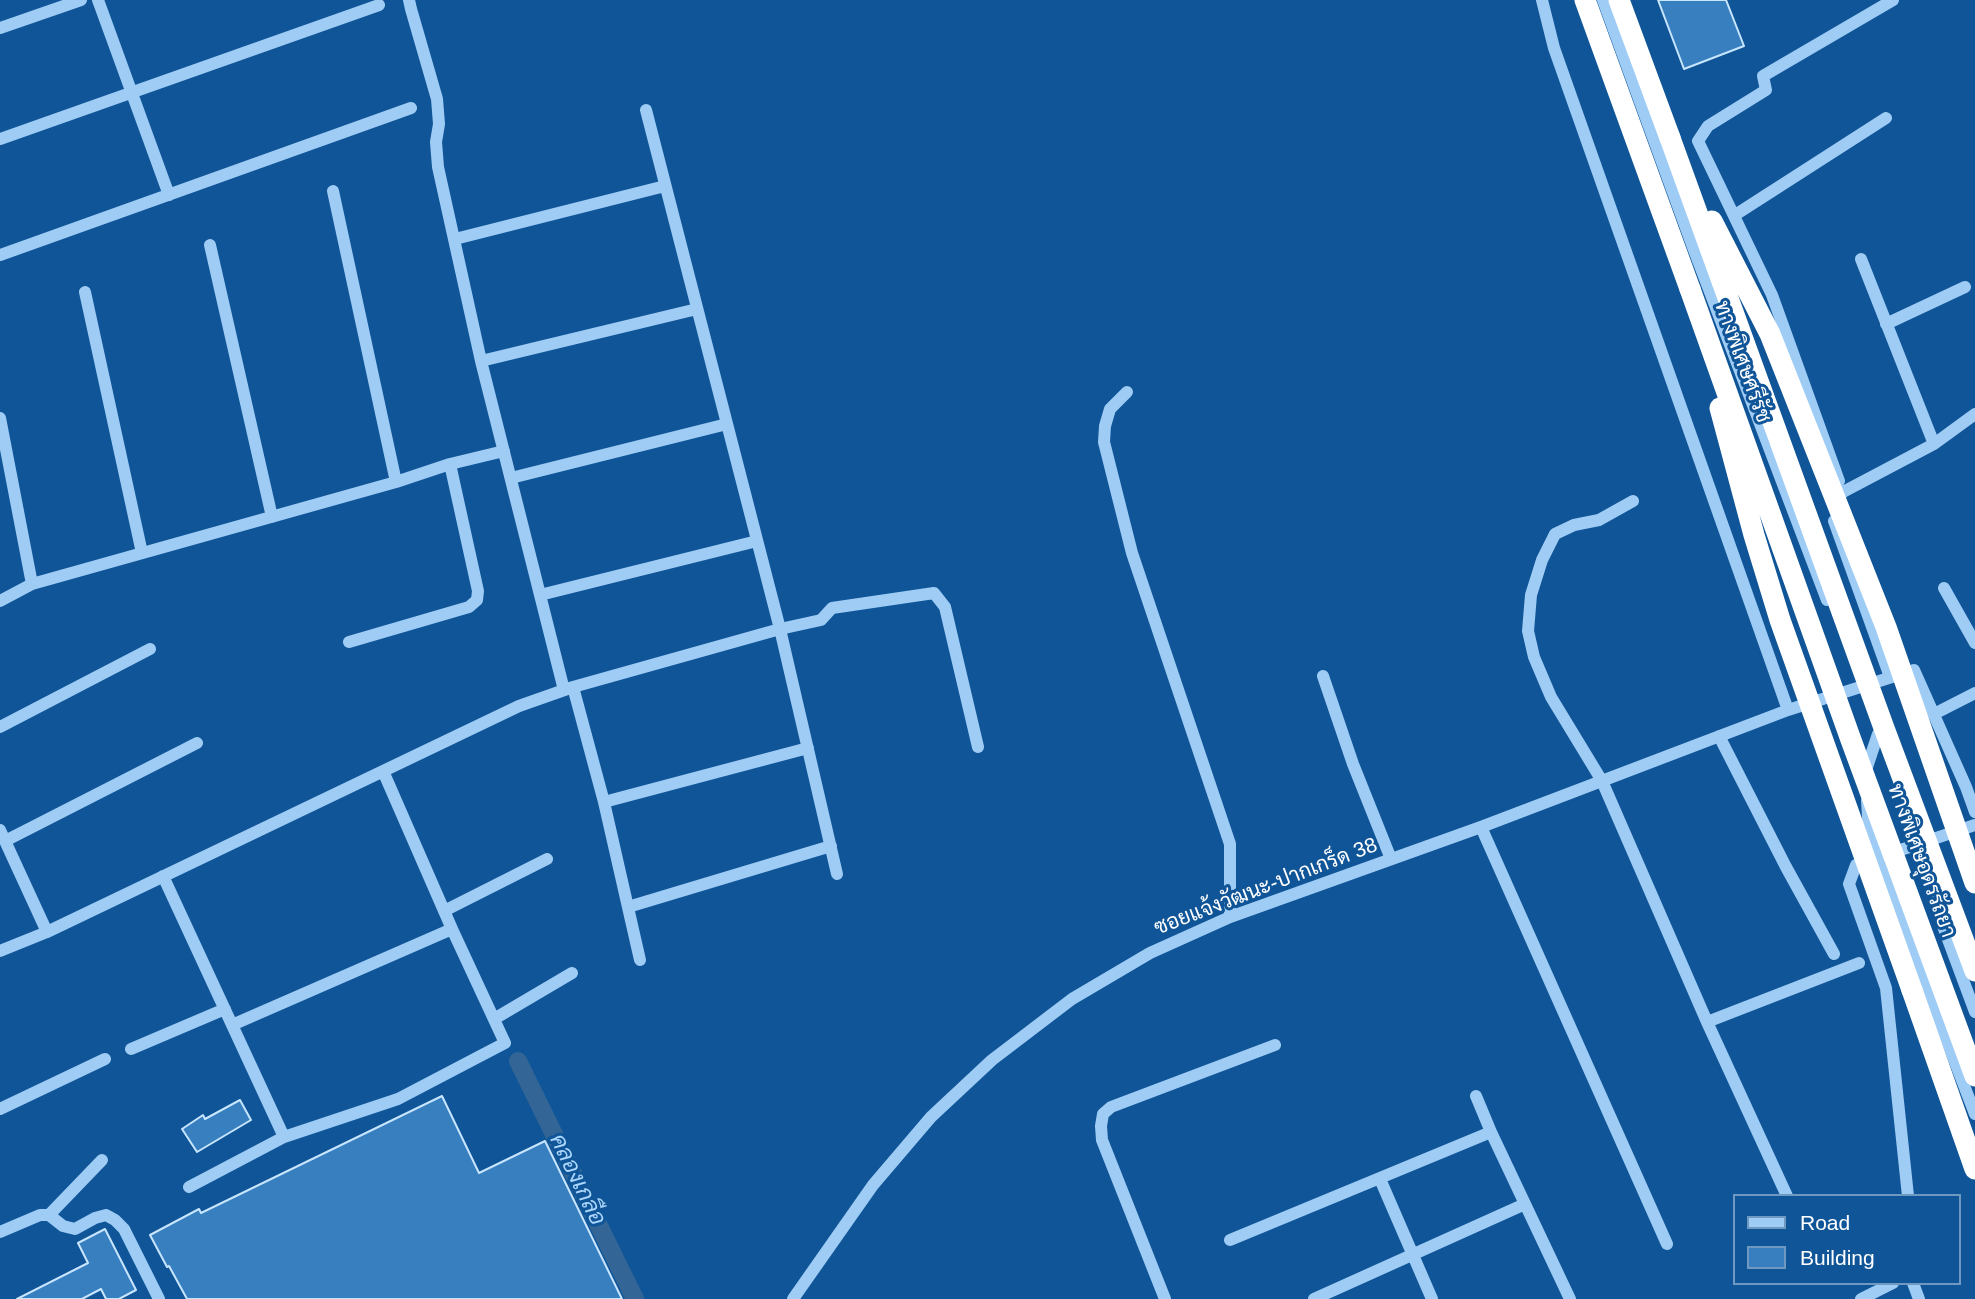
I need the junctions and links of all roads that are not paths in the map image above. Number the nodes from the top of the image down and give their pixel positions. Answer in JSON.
{"nodes":[{"id":1,"x":81,"y":0,"type":"edge"},
{"id":2,"x":98,"y":0,"type":"edge"},
{"id":3,"x":410,"y":0,"type":"edge"},
{"id":4,"x":1542,"y":0,"type":"edge"},
{"id":5,"x":1585,"y":0,"type":"edge"},
{"id":6,"x":1603,"y":0,"type":"edge"},
{"id":7,"x":1619,"y":0,"type":"edge"},
{"id":8,"x":1893,"y":0,"type":"edge"},
{"id":9,"x":379,"y":5,"type":"dead end"},
{"id":10,"x":0,"y":28,"type":"edge"},
{"id":11,"x":132,"y":92,"type":"junction"},
{"id":12,"x":411,"y":108,"type":"dead end"},
{"id":13,"x":646,"y":110,"type":"dead end"},
{"id":14,"x":1886,"y":118,"type":"dead end"},
{"id":15,"x":1670,"y":138,"type":"junction"},
{"id":16,"x":0,"y":139,"type":"edge"},
{"id":17,"x":666,"y":186,"type":"junction"},
{"id":18,"x":333,"y":191,"type":"dead end"},
{"id":19,"x":169,"y":195,"type":"junction"},
{"id":20,"x":1735,"y":215,"type":"junction"},
{"id":21,"x":455,"y":239,"type":"junction"},
{"id":22,"x":210,"y":245,"type":"dead end"},
{"id":23,"x":0,"y":255,"type":"edge"},
{"id":24,"x":1861,"y":258,"type":"dead end"},
{"id":25,"x":1965,"y":287,"type":"dead end"},
{"id":26,"x":1690,"y":289,"type":"junction"},
{"id":27,"x":85,"y":292,"type":"dead end"},
{"id":28,"x":697,"y":309,"type":"junction"},
{"id":29,"x":1886,"y":324,"type":"junction"},
{"id":30,"x":481,"y":362,"type":"junction"},
{"id":31,"x":1127,"y":392,"type":"dead end"},
{"id":32,"x":1975,"y":414,"type":"edge"},
{"id":33,"x":0,"y":418,"type":"edge"},
{"id":34,"x":727,"y":424,"type":"junction"},
{"id":35,"x":1934,"y":444,"type":"junction"},
{"id":36,"x":504,"y":451,"type":"junction"},
{"id":37,"x":450,"y":464,"type":"junction"},
{"id":38,"x":511,"y":478,"type":"junction"},
{"id":39,"x":396,"y":482,"type":"junction"},
{"id":40,"x":1843,"y":492,"type":"junction"},
{"id":41,"x":1633,"y":501,"type":"dead end"},
{"id":42,"x":272,"y":517,"type":"junction"},
{"id":43,"x":757,"y":541,"type":"junction"},
{"id":44,"x":142,"y":553,"type":"junction"},
{"id":45,"x":32,"y":584,"type":"junction"},
{"id":46,"x":1944,"y":588,"type":"dead end"},
{"id":47,"x":540,"y":595,"type":"junction"},
{"id":48,"x":0,"y":601,"type":"edge"},
{"id":49,"x":780,"y":629,"type":"junction"},
{"id":50,"x":349,"y":642,"type":"dead end"},
{"id":51,"x":1975,"y":643,"type":"edge"},
{"id":52,"x":150,"y":649,"type":"dead end"},
{"id":53,"x":1323,"y":676,"type":"dead end"},
{"id":54,"x":1890,"y":677,"type":"junction"},
{"id":55,"x":1860,"y":687,"type":"junction"},
{"id":56,"x":568,"y":689,"type":"junction"},
{"id":57,"x":1975,"y":694,"type":"edge"},
{"id":58,"x":1788,"y":710,"type":"junction"},
{"id":59,"x":1934,"y":714,"type":"junction"},
{"id":60,"x":0,"y":727,"type":"edge"},
{"id":61,"x":1881,"y":731,"type":"junction"},
{"id":62,"x":1719,"y":736,"type":"junction"},
{"id":63,"x":1851,"y":740,"type":"joint"},
{"id":64,"x":197,"y":743,"type":"dead end"},
{"id":65,"x":978,"y":747,"type":"dead end"},
{"id":66,"x":808,"y":748,"type":"junction"},
{"id":67,"x":383,"y":771,"type":"junction"},
{"id":68,"x":1601,"y":781,"type":"junction"},
{"id":69,"x":1970,"y":783,"type":"edge"},
{"id":70,"x":604,"y":802,"type":"junction"},
{"id":71,"x":1975,"y":812,"type":"edge"},
{"id":72,"x":1975,"y":825,"type":"edge"},
{"id":73,"x":1481,"y":827,"type":"junction"},
{"id":74,"x":3,"y":836,"type":"edge"},
{"id":75,"x":1919,"y":844,"type":"junction"},
{"id":76,"x":831,"y":846,"type":"junction"},
{"id":77,"x":1877,"y":858,"type":"junction"},
{"id":78,"x":547,"y":859,"type":"dead end"},
{"id":79,"x":1391,"y":859,"type":"junction"},
{"id":80,"x":837,"y":874,"type":"dead end"},
{"id":81,"x":163,"y":876,"type":"junction"},
{"id":82,"x":1975,"y":883,"type":"edge"},
{"id":83,"x":628,"y":907,"type":"junction"},
{"id":84,"x":444,"y":911,"type":"junction"},
{"id":85,"x":1230,"y":917,"type":"junction"},
{"id":86,"x":452,"y":929,"type":"junction"},
{"id":87,"x":47,"y":932,"type":"junction"},
{"id":88,"x":0,"y":951,"type":"edge"},
{"id":89,"x":1833,"y":954,"type":"dead end"},
{"id":90,"x":640,"y":960,"type":"dead end"},
{"id":91,"x":1858,"y":963,"type":"dead end"},
{"id":92,"x":1975,"y":971,"type":"edge"},
{"id":93,"x":572,"y":973,"type":"dead end"},
{"id":94,"x":225,"y":1009,"type":"junction"},
{"id":95,"x":1975,"y":1012,"type":"edge"},
{"id":96,"x":494,"y":1019,"type":"junction"},
{"id":97,"x":1707,"y":1022,"type":"junction"},
{"id":98,"x":232,"y":1025,"type":"junction"},
{"id":99,"x":1275,"y":1045,"type":"dead end"},
{"id":100,"x":131,"y":1049,"type":"dead end"},
{"id":101,"x":105,"y":1059,"type":"dead end"},
{"id":102,"x":1975,"y":1076,"type":"edge"},
{"id":103,"x":1476,"y":1096,"type":"dead end"},
{"id":104,"x":0,"y":1109,"type":"edge"},
{"id":105,"x":1975,"y":1114,"type":"edge"},
{"id":106,"x":1491,"y":1132,"type":"junction"},
{"id":107,"x":284,"y":1137,"type":"junction"},
{"id":108,"x":102,"y":1160,"type":"dead end"},
{"id":109,"x":1975,"y":1169,"type":"edge"},
{"id":110,"x":1380,"y":1179,"type":"junction"},
{"id":111,"x":189,"y":1187,"type":"dead end"},
{"id":112,"x":1786,"y":1194,"type":"edge"},
{"id":113,"x":1908,"y":1194,"type":"edge"},
{"id":114,"x":1525,"y":1204,"type":"junction"},
{"id":115,"x":49,"y":1214,"type":"junction"},
{"id":116,"x":0,"y":1232,"type":"edge"},
{"id":117,"x":1230,"y":1240,"type":"dead end"},
{"id":118,"x":1667,"y":1244,"type":"dead end"},
{"id":119,"x":1412,"y":1255,"type":"junction"},
{"id":120,"x":1888,"y":1285,"type":"edge"},
{"id":121,"x":156,"y":1298,"type":"edge"},
{"id":122,"x":1160,"y":1298,"type":"edge"},
{"id":123,"x":793,"y":1299,"type":"edge"},
{"id":124,"x":1314,"y":1299,"type":"edge"},
{"id":125,"x":1432,"y":1299,"type":"edge"},
{"id":126,"x":1570,"y":1299,"type":"edge"},
{"id":127,"x":1861,"y":1299,"type":"edge"}],
"edges":[{"from":1,"to":10,"type":"street"},
{"from":2,"to":11,"type":"street"},
{"from":3,"to":21,"type":"street"},
{"from":4,"to":58,"type":"street"},
{"from":5,"to":26,"type":"highway","name":"ทางพิเศษศรีรัช"},
{"from":6,"to":55,"type":"street"},
{"from":7,"to":15,"type":"highway","name":"ทางพิเศษศรีรัช"},
{"from":8,"to":20,"type":"street"},
{"from":9,"to":11,"type":"street"},
{"from":11,"to":16,"type":"street"},
{"from":11,"to":19,"type":"street"},
{"from":12,"to":19,"type":"street"},
{"from":13,"to":17,"type":"street"},
{"from":14,"to":20,"type":"street"},
{"from":15,"to":61,"type":"highway","name":"ทางพิเศษศรีรัช","bridge":true},
{"from":15,"to":82,"type":"highway","bridge":true},
{"from":17,"to":21,"type":"street"},
{"from":17,"to":28,"type":"street"},
{"from":18,"to":39,"type":"street"},
{"from":19,"to":23,"type":"street"},
{"from":20,"to":40,"type":"street"},
{"from":21,"to":30,"type":"street"},
{"from":22,"to":42,"type":"street"},
{"from":24,"to":29,"type":"street"},
{"from":25,"to":29,"type":"street"},
{"from":26,"to":63,"type":"highway","name":"ทางพิเศษศรีรัช","bridge":true},
{"from":26,"to":109,"type":"highway","bridge":true},
{"from":27,"to":44,"type":"street"},
{"from":28,"to":30,"type":"street"},
{"from":28,"to":34,"type":"street"},
{"from":29,"to":35,"type":"street"},
{"from":30,"to":36,"type":"street"},
{"from":31,"to":85,"type":"street"},
{"from":32,"to":35,"type":"street"},
{"from":33,"to":45,"type":"street"},
{"from":34,"to":38,"type":"street"},
{"from":34,"to":43,"type":"street"},
{"from":35,"to":40,"type":"street"},
{"from":36,"to":37,"type":"street"},
{"from":36,"to":38,"type":"street"},
{"from":37,"to":39,"type":"street"},
{"from":37,"to":50,"type":"street"},
{"from":38,"to":47,"type":"street"},
{"from":39,"to":42,"type":"street"},
{"from":40,"to":54,"type":"street"},
{"from":41,"to":68,"type":"street"},
{"from":42,"to":44,"type":"street"},
{"from":43,"to":47,"type":"street"},
{"from":43,"to":49,"type":"street"},
{"from":44,"to":45,"type":"street"},
{"from":45,"to":48,"type":"street"},
{"from":46,"to":51,"type":"street"},
{"from":47,"to":56,"type":"street"},
{"from":49,"to":56,"type":"street"},
{"from":49,"to":65,"type":"street"},
{"from":49,"to":66,"type":"street"},
{"from":52,"to":60,"type":"street"},
{"from":53,"to":79,"type":"street"},
{"from":54,"to":55,"type":"street","name":"ซอยแจ้งวัฒนะ-ปากเกร็ด 38"},
{"from":54,"to":59,"type":"street"},
{"from":55,"to":58,"type":"street","name":"ซอยแจ้งวัฒนะ-ปากเกร็ด 38"},
{"from":55,"to":61,"type":"street"},
{"from":56,"to":67,"type":"street"},
{"from":56,"to":70,"type":"street"},
{"from":57,"to":59,"type":"street"},
{"from":58,"to":62,"type":"street","name":"ซอยแจ้งวัฒนะ-ปากเกร็ด 38"},
{"from":59,"to":69,"type":"street"},
{"from":61,"to":75,"type":"street"},
{"from":61,"to":77,"type":"street"},
{"from":61,"to":92,"type":"highway","name":"ทางพิเศษอุดรรัถยา","bridge":true},
{"from":62,"to":68,"type":"street","name":"ซอยแจ้งวัฒนะ-ปากเกร็ด 38"},
{"from":62,"to":89,"type":"street"},
{"from":63,"to":102,"type":"highway","name":"ทางพิเศษอุดรรัถยา","bridge":true},
{"from":64,"to":74,"type":"street"},
{"from":66,"to":70,"type":"street"},
{"from":66,"to":76,"type":"street"},
{"from":67,"to":81,"type":"street"},
{"from":67,"to":84,"type":"street"},
{"from":68,"to":73,"type":"street","name":"ซอยแจ้งวัฒนะ-ปากเกร็ด 38"},
{"from":68,"to":97,"type":"street"},
{"from":69,"to":71,"type":"street"},
{"from":70,"to":83,"type":"street"},
{"from":72,"to":75,"type":"street"},
{"from":73,"to":79,"type":"street","name":"ซอยแจ้งวัฒนะ-ปากเกร็ด 38"},
{"from":73,"to":118,"type":"street"},
{"from":74,"to":87,"type":"street"},
{"from":75,"to":77,"type":"street"},
{"from":75,"to":95,"type":"street"},
{"from":76,"to":80,"type":"street"},
{"from":76,"to":83,"type":"street"},
{"from":77,"to":105,"type":"street"},
{"from":77,"to":113,"type":"street"},
{"from":78,"to":84,"type":"street"},
{"from":79,"to":85,"type":"street","name":"ซอยแจ้งวัฒนะ-ปากเกร็ด 38"},
{"from":81,"to":87,"type":"street"},
{"from":81,"to":94,"type":"street"},
{"from":83,"to":90,"type":"street"},
{"from":84,"to":86,"type":"street"},
{"from":85,"to":123,"type":"street","name":"ซอยแจ้งวัฒนะ-ปากเกร็ด 38"},
{"from":86,"to":96,"type":"street"},
{"from":86,"to":98,"type":"street"},
{"from":87,"to":88,"type":"street"},
{"from":91,"to":97,"type":"street"},
{"from":93,"to":96,"type":"street"},
{"from":94,"to":98,"type":"street"},
{"from":94,"to":100,"type":"street"},
{"from":96,"to":107,"type":"street"},
{"from":97,"to":112,"type":"street"},
{"from":98,"to":107,"type":"street"},
{"from":99,"to":122,"type":"street"},
{"from":101,"to":104,"type":"street"},
{"from":103,"to":106,"type":"street"},
{"from":106,"to":110,"type":"street"},
{"from":106,"to":114,"type":"street"},
{"from":107,"to":111,"type":"street"},
{"from":108,"to":115,"type":"street"},
{"from":110,"to":117,"type":"street"},
{"from":110,"to":119,"type":"street"},
{"from":114,"to":119,"type":"street"},
{"from":114,"to":126,"type":"street"},
{"from":115,"to":116,"type":"street"},
{"from":115,"to":121,"type":"street"},
{"from":119,"to":124,"type":"street"},
{"from":119,"to":125,"type":"street"},
{"from":120,"to":127,"type":"street"}]}
